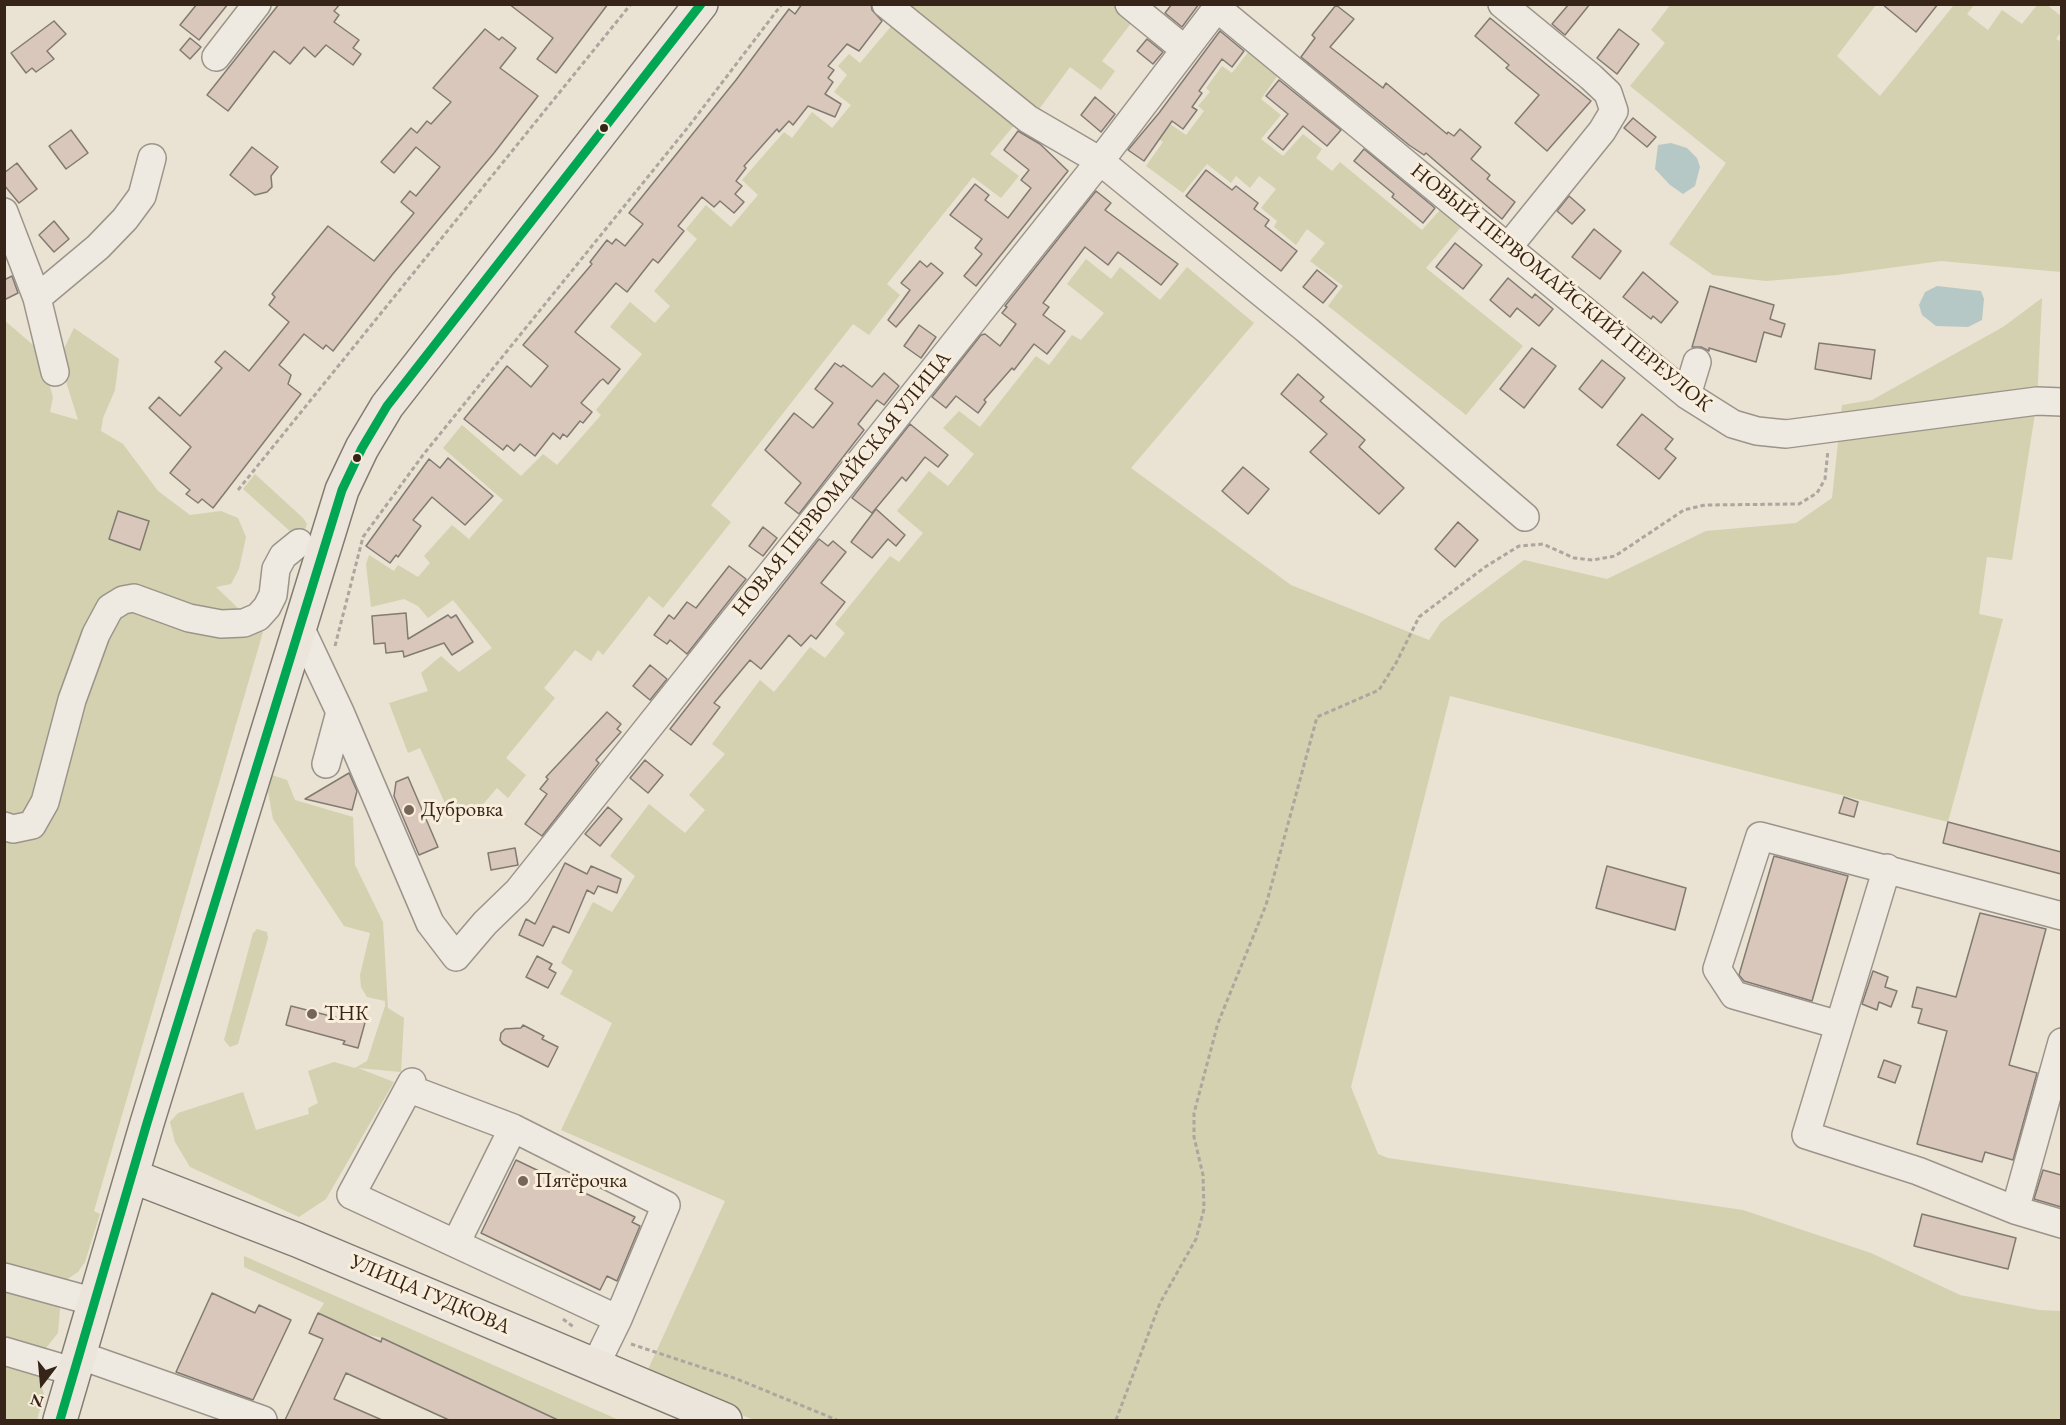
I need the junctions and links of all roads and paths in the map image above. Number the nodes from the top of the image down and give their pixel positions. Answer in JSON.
{"nodes":[{"id":1,"x":257,"y":4,"type":"edge"},
{"id":2,"x":631,"y":4,"type":"edge"},
{"id":3,"x":701,"y":4,"type":"edge"},
{"id":4,"x":782,"y":4,"type":"edge"},
{"id":5,"x":886,"y":4,"type":"edge"},
{"id":6,"x":1129,"y":4,"type":"edge"},
{"id":7,"x":1502,"y":4,"type":"edge"},
{"id":8,"x":1218,"y":6,"type":"edge"},
{"id":9,"x":1184,"y":49,"type":"junction"},
{"id":10,"x":216,"y":57,"type":"dead end"},
{"id":11,"x":152,"y":158,"type":"dead end"},
{"id":12,"x":1100,"y":161,"type":"junction"},
{"id":13,"x":4,"y":212,"type":"edge"},
{"id":14,"x":1509,"y":246,"type":"junction"},
{"id":15,"x":37,"y":298,"type":"junction"},
{"id":16,"x":1697,"y":362,"type":"dead end"},
{"id":17,"x":55,"y":372,"type":"dead end"},
{"id":18,"x":1687,"y":395,"type":"junction"},
{"id":19,"x":2049,"y":402,"type":"edge"},
{"id":20,"x":1833,"y":428,"type":"junction"},
{"id":21,"x":238,"y":490,"type":"dead end"},
{"id":22,"x":1525,"y":517,"type":"dead end"},
{"id":23,"x":298,"y":543,"type":"dead end"},
{"id":24,"x":299,"y":625,"type":"junction"},
{"id":25,"x":325,"y":680,"type":"junction"},
{"id":26,"x":340,"y":712,"type":"junction"},
{"id":27,"x":326,"y":764,"type":"dead end"},
{"id":28,"x":4,"y":826,"type":"edge"},
{"id":29,"x":1887,"y":868,"type":"junction"},
{"id":30,"x":2061,"y":916,"type":"edge"},
{"id":31,"x":1839,"y":1025,"type":"junction"},
{"id":32,"x":2061,"y":1042,"type":"edge"},
{"id":33,"x":513,"y":1128,"type":"junction"},
{"id":34,"x":132,"y":1176,"type":"junction"},
{"id":35,"x":2015,"y":1210,"type":"junction"},
{"id":36,"x":2061,"y":1224,"type":"edge"},
{"id":37,"x":456,"y":1243,"type":"junction"},
{"id":38,"x":4,"y":1277,"type":"edge"},
{"id":39,"x":95,"y":1302,"type":"junction"},
{"id":40,"x":614,"y":1327,"type":"junction"},
{"id":41,"x":4,"y":1351,"type":"edge"},
{"id":42,"x":77,"y":1364,"type":"junction"},
{"id":43,"x":596,"y":1364,"type":"junction"},
{"id":44,"x":60,"y":1420,"type":"edge"},
{"id":45,"x":263,"y":1420,"type":"edge"},
{"id":46,"x":725,"y":1420,"type":"edge"},
{"id":47,"x":837,"y":1420,"type":"edge"},
{"id":48,"x":1116,"y":1420,"type":"edge"}],
"edges":[{"from":1,"to":10,"type":"street"},
{"from":2,"to":21,"type":"path"},
{"from":3,"to":24,"type":"main road"},
{"from":4,"to":25,"type":"path"},
{"from":5,"to":12,"type":"street"},
{"from":6,"to":9,"type":"street"},
{"from":7,"to":14,"type":"street"},
{"from":8,"to":9,"type":"street","name":"НОВАЯ ПЕРВОМАЙСКАЯ УЛИЦА"},
{"from":8,"to":14,"type":"street","name":"НОВЫЙ ПЕРВОМАЙСКИЙ ПЕРЕУЛОК"},
{"from":9,"to":12,"type":"street","name":"НОВАЯ ПЕРВОМАЙСКАЯ УЛИЦА"},
{"from":11,"to":15,"type":"street"},
{"from":12,"to":22,"type":"street"},
{"from":12,"to":26,"type":"street","name":"НОВАЯ ПЕРВОМАЙСКАЯ УЛИЦА"},
{"from":13,"to":15,"type":"street"},
{"from":14,"to":18,"type":"street","name":"НОВЫЙ ПЕРВОМАЙСКИЙ ПЕРЕУЛОК"},
{"from":15,"to":17,"type":"street"},
{"from":16,"to":18,"type":"street"},
{"from":18,"to":20,"type":"street","name":"НОВЫЙ ПЕРВОМАЙСКИЙ ПЕРЕУЛОК"},
{"from":19,"to":20,"type":"street","name":"НОВЫЙ ПЕРВОМАЙСКИЙ ПЕРЕУЛОК"},
{"from":20,"to":48,"type":"path"},
{"from":23,"to":28,"type":"street"},
{"from":24,"to":25,"type":"street"},
{"from":24,"to":34,"type":"main road"},
{"from":25,"to":26,"type":"street"},
{"from":26,"to":27,"type":"street"},
{"from":29,"to":30,"type":"street"},
{"from":29,"to":31,"type":"street"},
{"from":29,"to":31,"type":"street"},
{"from":31,"to":35,"type":"street"},
{"from":32,"to":35,"type":"street"},
{"from":33,"to":37,"type":"street"},
{"from":33,"to":37,"type":"street"},
{"from":33,"to":40,"type":"street"},
{"from":34,"to":39,"type":"main road"},
{"from":34,"to":43,"type":"main road","name":"УЛИЦА ГУДКОВА"},
{"from":35,"to":36,"type":"street"},
{"from":37,"to":40,"type":"street"},
{"from":38,"to":39,"type":"street"},
{"from":39,"to":42,"type":"main road"},
{"from":40,"to":43,"type":"street"},
{"from":40,"to":47,"type":"path"},
{"from":41,"to":42,"type":"street"},
{"from":42,"to":44,"type":"main road"},
{"from":42,"to":45,"type":"street"},
{"from":43,"to":46,"type":"main road","name":"УЛИЦА ГУДКОВА"}]}
